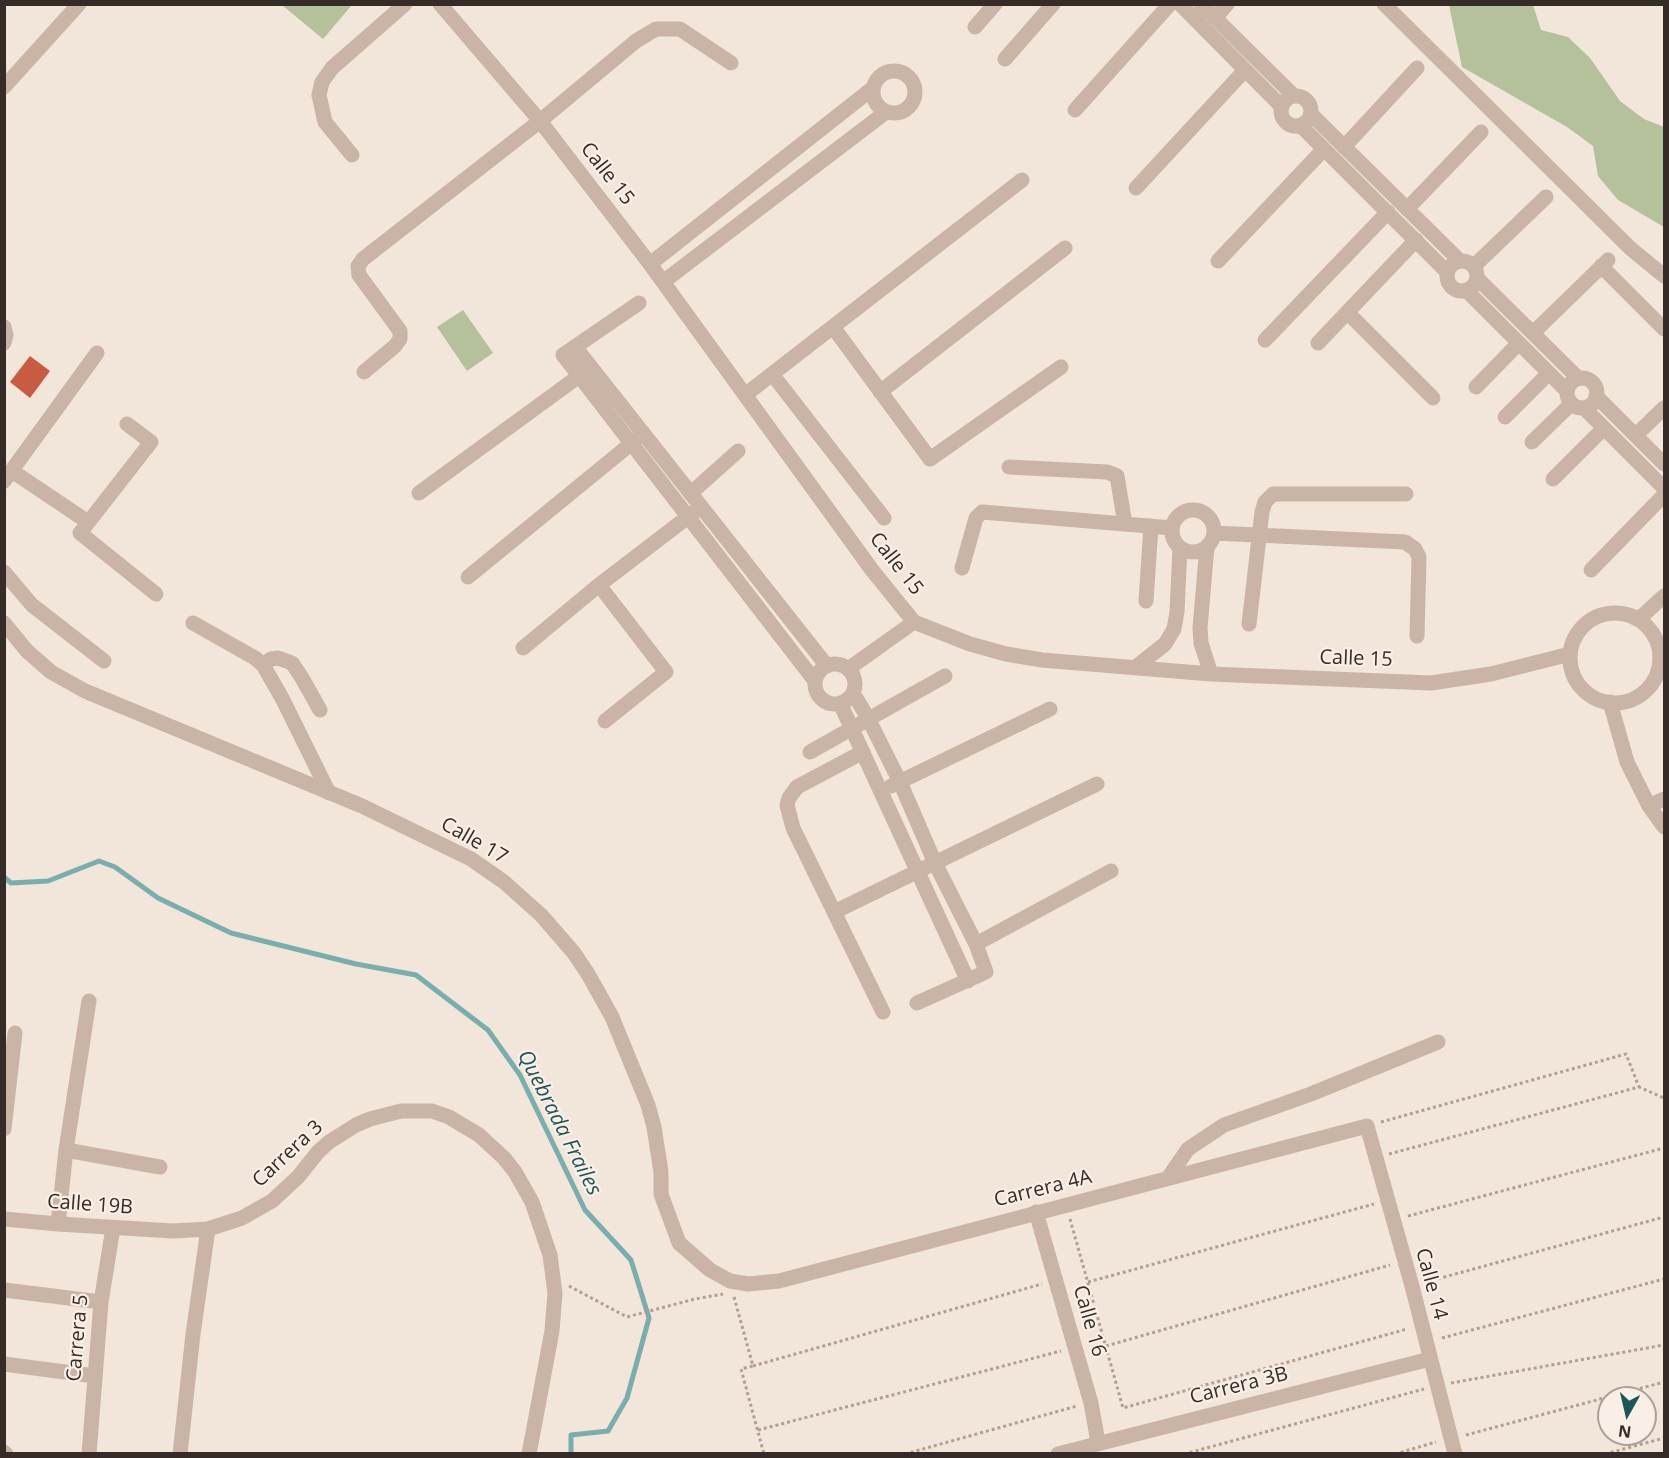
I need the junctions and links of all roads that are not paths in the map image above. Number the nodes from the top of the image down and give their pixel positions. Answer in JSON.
{"nodes":[{"id":1,"x":79,"y":4,"type":"edge"},
{"id":2,"x":405,"y":4,"type":"edge"},
{"id":3,"x":440,"y":4,"type":"edge"},
{"id":4,"x":995,"y":4,"type":"edge"},
{"id":5,"x":1053,"y":4,"type":"edge"},
{"id":6,"x":1170,"y":4,"type":"edge"},
{"id":7,"x":1180,"y":4,"type":"edge"},
{"id":8,"x":1201,"y":4,"type":"edge"},
{"id":9,"x":1227,"y":4,"type":"edge"},
{"id":10,"x":1384,"y":4,"type":"edge"},
{"id":11,"x":1215,"y":18,"type":"junction"},
{"id":12,"x":975,"y":27,"type":"dead end"},
{"id":13,"x":1005,"y":59,"type":"dead end"},
{"id":14,"x":731,"y":63,"type":"dead end"},
{"id":15,"x":1417,"y":68,"type":"dead end"},
{"id":16,"x":1245,"y":70,"type":"junction"},
{"id":17,"x":4,"y":87,"type":"edge"},
{"id":18,"x":873,"y":88,"type":"junction"},
{"id":19,"x":1288,"y":101,"type":"junction"},
{"id":20,"x":1075,"y":110,"type":"dead end"},
{"id":21,"x":886,"y":112,"type":"junction"},
{"id":22,"x":1306,"y":120,"type":"junction"},
{"id":23,"x":540,"y":121,"type":"junction"},
{"id":24,"x":1481,"y":132,"type":"dead end"},
{"id":25,"x":1344,"y":147,"type":"junction"},
{"id":26,"x":1324,"y":149,"type":"junction"},
{"id":27,"x":352,"y":155,"type":"dead end"},
{"id":28,"x":1022,"y":180,"type":"dead end"},
{"id":29,"x":1136,"y":188,"type":"dead end"},
{"id":30,"x":1546,"y":197,"type":"dead end"},
{"id":31,"x":1407,"y":209,"type":"junction"},
{"id":32,"x":1388,"y":212,"type":"junction"},
{"id":33,"x":1416,"y":240,"type":"junction"},
{"id":34,"x":1065,"y":248,"type":"dead end"},
{"id":35,"x":1218,"y":261,"type":"dead end"},
{"id":36,"x":650,"y":264,"type":"junction"},
{"id":37,"x":1470,"y":268,"type":"junction"},
{"id":38,"x":1447,"y":272,"type":"junction"},
{"id":39,"x":1665,"y":276,"type":"edge"},
{"id":40,"x":663,"y":282,"type":"junction"},
{"id":41,"x":1466,"y":290,"type":"junction"},
{"id":42,"x":639,"y":303,"type":"dead end"},
{"id":43,"x":1347,"y":312,"type":"junction"},
{"id":44,"x":4,"y":327,"type":"edge"},
{"id":45,"x":833,"y":327,"type":"junction"},
{"id":46,"x":1665,"y":329,"type":"edge"},
{"id":47,"x":1533,"y":333,"type":"junction"},
{"id":48,"x":1265,"y":340,"type":"dead end"},
{"id":49,"x":4,"y":343,"type":"edge"},
{"id":50,"x":1519,"y":343,"type":"junction"},
{"id":51,"x":1318,"y":344,"type":"dead end"},
{"id":52,"x":97,"y":353,"type":"dead end"},
{"id":53,"x":1061,"y":367,"type":"dead end"},
{"id":54,"x":364,"y":372,"type":"dead end"},
{"id":55,"x":585,"y":372,"type":"junction"},
{"id":56,"x":1549,"y":373,"type":"junction"},
{"id":57,"x":772,"y":374,"type":"junction"},
{"id":58,"x":1578,"y":378,"type":"junction"},
{"id":59,"x":1476,"y":387,"type":"dead end"},
{"id":60,"x":880,"y":392,"type":"junction"},
{"id":61,"x":745,"y":395,"type":"junction"},
{"id":62,"x":1596,"y":396,"type":"junction"},
{"id":63,"x":1433,"y":398,"type":"dead end"},
{"id":64,"x":1574,"y":401,"type":"junction"},
{"id":65,"x":1665,"y":408,"type":"edge"},
{"id":66,"x":1505,"y":417,"type":"dead end"},
{"id":67,"x":127,"y":424,"type":"dead end"},
{"id":68,"x":1604,"y":428,"type":"junction"},
{"id":69,"x":1636,"y":435,"type":"junction"},
{"id":70,"x":637,"y":438,"type":"junction"},
{"id":71,"x":1532,"y":442,"type":"dead end"},
{"id":72,"x":738,"y":451,"type":"dead end"},
{"id":73,"x":1665,"y":464,"type":"edge"},
{"id":74,"x":1009,"y":467,"type":"dead end"},
{"id":75,"x":8,"y":476,"type":"edge"},
{"id":76,"x":1553,"y":479,"type":"dead end"},
{"id":77,"x":1665,"y":488,"type":"edge"},
{"id":78,"x":419,"y":493,"type":"dead end"},
{"id":79,"x":691,"y":494,"type":"junction"},
{"id":80,"x":1406,"y":494,"type":"dead end"},
{"id":81,"x":1665,"y":495,"type":"edge"},
{"id":82,"x":701,"y":507,"type":"junction"},
{"id":83,"x":689,"y":517,"type":"junction"},
{"id":84,"x":884,"y":518,"type":"dead end"},
{"id":85,"x":88,"y":522,"type":"junction"},
{"id":86,"x":1125,"y":524,"type":"junction"},
{"id":87,"x":1151,"y":526,"type":"junction"},
{"id":88,"x":1172,"y":528,"type":"junction"},
{"id":89,"x":1260,"y":536,"type":"junction"},
{"id":90,"x":1211,"y":540,"type":"junction"},
{"id":91,"x":1180,"y":548,"type":"junction"},
{"id":92,"x":962,"y":568,"type":"dead end"},
{"id":93,"x":1592,"y":570,"type":"dead end"},
{"id":94,"x":4,"y":572,"type":"edge"},
{"id":95,"x":468,"y":577,"type":"dead end"},
{"id":96,"x":599,"y":585,"type":"junction"},
{"id":97,"x":156,"y":594,"type":"dead end"},
{"id":98,"x":1665,"y":596,"type":"edge"},
{"id":99,"x":1146,"y":601,"type":"dead end"},
{"id":100,"x":1639,"y":619,"type":"junction"},
{"id":101,"x":914,"y":622,"type":"junction"},
{"id":102,"x":4,"y":623,"type":"edge"},
{"id":103,"x":193,"y":623,"type":"dead end"},
{"id":104,"x":1250,"y":624,"type":"dead end"},
{"id":105,"x":1417,"y":636,"type":"dead end"},
{"id":106,"x":523,"y":648,"type":"dead end"},
{"id":107,"x":1570,"y":654,"type":"junction"},
{"id":108,"x":104,"y":661,"type":"dead end"},
{"id":109,"x":263,"y":666,"type":"junction"},
{"id":110,"x":828,"y":666,"type":"junction"},
{"id":111,"x":1136,"y":668,"type":"junction"},
{"id":112,"x":848,"y":669,"type":"junction"},
{"id":113,"x":1211,"y":674,"type":"junction"},
{"id":114,"x":945,"y":676,"type":"dead end"},
{"id":115,"x":815,"y":681,"type":"junction"},
{"id":116,"x":853,"y":693,"type":"junction"},
{"id":117,"x":1610,"y":702,"type":"junction"},
{"id":118,"x":840,"y":703,"type":"junction"},
{"id":119,"x":1050,"y":709,"type":"dead end"},
{"id":120,"x":320,"y":710,"type":"dead end"},
{"id":121,"x":868,"y":718,"type":"junction"},
{"id":122,"x":604,"y":721,"type":"dead end"},
{"id":123,"x":852,"y":730,"type":"junction"},
{"id":124,"x":810,"y":752,"type":"dead end"},
{"id":125,"x":863,"y":752,"type":"junction"},
{"id":126,"x":900,"y":782,"type":"junction"},
{"id":127,"x":1097,"y":784,"type":"dead end"},
{"id":128,"x":880,"y":792,"type":"junction"},
{"id":129,"x":329,"y":793,"type":"junction"},
{"id":130,"x":1665,"y":799,"type":"edge"},
{"id":131,"x":1649,"y":806,"type":"junction"},
{"id":132,"x":1665,"y":827,"type":"edge"},
{"id":133,"x":935,"y":862,"type":"junction"},
{"id":134,"x":917,"y":871,"type":"junction"},
{"id":135,"x":1111,"y":872,"type":"dead end"},
{"id":136,"x":834,"y":912,"type":"junction"},
{"id":137,"x":976,"y":944,"type":"junction"},
{"id":138,"x":968,"y":981,"type":"junction"},
{"id":139,"x":89,"y":1001,"type":"dead end"},
{"id":140,"x":917,"y":1003,"type":"dead end"},
{"id":141,"x":883,"y":1012,"type":"dead end"},
{"id":142,"x":15,"y":1033,"type":"dead end"},
{"id":143,"x":1438,"y":1042,"type":"dead end"},
{"id":144,"x":1367,"y":1126,"type":"joint"},
{"id":145,"x":4,"y":1129,"type":"edge"},
{"id":146,"x":66,"y":1150,"type":"junction"},
{"id":147,"x":160,"y":1167,"type":"dead end"},
{"id":148,"x":1168,"y":1178,"type":"junction"},
{"id":149,"x":1036,"y":1212,"type":"junction"},
{"id":150,"x":4,"y":1219,"type":"edge"},
{"id":151,"x":58,"y":1224,"type":"junction"},
{"id":152,"x":113,"y":1228,"type":"junction"},
{"id":153,"x":208,"y":1229,"type":"junction"},
{"id":154,"x":173,"y":1231,"type":"joint"},
{"id":155,"x":730,"y":1281,"type":"joint"},
{"id":156,"x":4,"y":1290,"type":"edge"},
{"id":157,"x":101,"y":1302,"type":"junction"},
{"id":158,"x":1430,"y":1359,"type":"junction"},
{"id":159,"x":4,"y":1364,"type":"edge"},
{"id":160,"x":95,"y":1376,"type":"junction"},
{"id":161,"x":1453,"y":1446,"type":"edge"},
{"id":162,"x":1090,"y":1447,"type":"edge"},
{"id":163,"x":89,"y":1454,"type":"edge"},
{"id":164,"x":180,"y":1454,"type":"edge"},
{"id":165,"x":529,"y":1454,"type":"edge"},
{"id":166,"x":1058,"y":1454,"type":"edge"}],
"edges":[{"from":1,"to":17,"type":"street"},
{"from":2,"to":27,"type":"street"},
{"from":3,"to":23,"type":"street","name":"Calle 15"},
{"from":4,"to":12,"type":"street"},
{"from":5,"to":13,"type":"street"},
{"from":6,"to":20,"type":"street"},
{"from":7,"to":16,"type":"street"},
{"from":8,"to":11,"type":"street"},
{"from":9,"to":11,"type":"street"},
{"from":10,"to":39,"type":"street"},
{"from":11,"to":19,"type":"street"},
{"from":14,"to":23,"type":"street"},
{"from":15,"to":25,"type":"street"},
{"from":16,"to":19,"type":"street"},
{"from":16,"to":29,"type":"street"},
{"from":18,"to":21,"type":"street"},
{"from":18,"to":21,"type":"street"},
{"from":18,"to":36,"type":"street"},
{"from":19,"to":22,"type":"street"},
{"from":19,"to":22,"type":"street"},
{"from":21,"to":40,"type":"street"},
{"from":22,"to":25,"type":"street"},
{"from":22,"to":26,"type":"street"},
{"from":23,"to":36,"type":"street","name":"Calle 15"},
{"from":23,"to":54,"type":"street"},
{"from":24,"to":31,"type":"street"},
{"from":25,"to":31,"type":"street"},
{"from":26,"to":32,"type":"street"},
{"from":26,"to":35,"type":"street"},
{"from":28,"to":45,"type":"street"},
{"from":30,"to":37,"type":"street"},
{"from":31,"to":37,"type":"street"},
{"from":32,"to":33,"type":"street"},
{"from":32,"to":48,"type":"street"},
{"from":33,"to":38,"type":"street"},
{"from":33,"to":43,"type":"street"},
{"from":34,"to":60,"type":"street"},
{"from":36,"to":40,"type":"street","name":"Calle 15"},
{"from":37,"to":38,"type":"street"},
{"from":37,"to":41,"type":"street"},
{"from":37,"to":47,"type":"street"},
{"from":38,"to":41,"type":"street"},
{"from":40,"to":61,"type":"street","name":"Calle 15"},
{"from":41,"to":50,"type":"street"},
{"from":42,"to":55,"type":"street"},
{"from":43,"to":51,"type":"street"},
{"from":43,"to":63,"type":"street"},
{"from":44,"to":49,"type":"street"},
{"from":45,"to":57,"type":"street"},
{"from":45,"to":60,"type":"street"},
{"from":46,"to":47,"type":"street"},
{"from":47,"to":58,"type":"street"},
{"from":50,"to":56,"type":"street"},
{"from":50,"to":59,"type":"street"},
{"from":52,"to":75,"type":"street"},
{"from":53,"to":60,"type":"street"},
{"from":55,"to":70,"type":"street"},
{"from":55,"to":78,"type":"street"},
{"from":56,"to":64,"type":"street"},
{"from":56,"to":66,"type":"street"},
{"from":57,"to":61,"type":"street"},
{"from":57,"to":84,"type":"street"},
{"from":58,"to":62,"type":"street"},
{"from":58,"to":64,"type":"street"},
{"from":61,"to":101,"type":"street","name":"Calle 15"},
{"from":62,"to":64,"type":"street"},
{"from":62,"to":69,"type":"street"},
{"from":64,"to":68,"type":"street"},
{"from":64,"to":71,"type":"street"},
{"from":65,"to":69,"type":"street"},
{"from":67,"to":85,"type":"street"},
{"from":68,"to":76,"type":"street"},
{"from":68,"to":77,"type":"street"},
{"from":69,"to":73,"type":"street"},
{"from":70,"to":79,"type":"street"},
{"from":70,"to":83,"type":"street"},
{"from":70,"to":95,"type":"street"},
{"from":72,"to":79,"type":"street"},
{"from":74,"to":86,"type":"street"},
{"from":75,"to":85,"type":"street"},
{"from":79,"to":82,"type":"street"},
{"from":80,"to":89,"type":"street"},
{"from":81,"to":93,"type":"street"},
{"from":82,"to":83,"type":"street"},
{"from":82,"to":110,"type":"street"},
{"from":83,"to":96,"type":"street"},
{"from":83,"to":115,"type":"street"},
{"from":85,"to":97,"type":"street"},
{"from":86,"to":87,"type":"street"},
{"from":86,"to":92,"type":"street"},
{"from":87,"to":88,"type":"street"},
{"from":87,"to":99,"type":"street"},
{"from":88,"to":90,"type":"street"},
{"from":88,"to":91,"type":"street"},
{"from":89,"to":90,"type":"street"},
{"from":89,"to":104,"type":"street"},
{"from":89,"to":105,"type":"street"},
{"from":90,"to":91,"type":"street"},
{"from":90,"to":113,"type":"street"},
{"from":91,"to":111,"type":"street"},
{"from":94,"to":108,"type":"street"},
{"from":96,"to":106,"type":"street"},
{"from":96,"to":122,"type":"street"},
{"from":98,"to":100,"type":"street"},
{"from":100,"to":107,"type":"street"},
{"from":100,"to":117,"type":"street"},
{"from":101,"to":111,"type":"street","name":"Calle 15"},
{"from":101,"to":112,"type":"street"},
{"from":102,"to":129,"type":"street","name":"Calle 17"},
{"from":103,"to":109,"type":"street"},
{"from":107,"to":113,"type":"street","name":"Calle 15"},
{"from":107,"to":117,"type":"street"},
{"from":109,"to":120,"type":"street"},
{"from":109,"to":129,"type":"street"},
{"from":110,"to":112,"type":"street"},
{"from":110,"to":115,"type":"street"},
{"from":111,"to":113,"type":"street","name":"Calle 15"},
{"from":112,"to":116,"type":"street"},
{"from":114,"to":121,"type":"street"},
{"from":115,"to":118,"type":"street"},
{"from":116,"to":118,"type":"street"},
{"from":116,"to":121,"type":"street"},
{"from":117,"to":131,"type":"street"},
{"from":118,"to":123,"type":"street"},
{"from":119,"to":126,"type":"street"},
{"from":121,"to":123,"type":"street"},
{"from":121,"to":126,"type":"street"},
{"from":123,"to":124,"type":"street"},
{"from":123,"to":125,"type":"street"},
{"from":125,"to":128,"type":"street"},
{"from":125,"to":136,"type":"street"},
{"from":126,"to":128,"type":"street"},
{"from":126,"to":133,"type":"street"},
{"from":127,"to":133,"type":"street"},
{"from":128,"to":134,"type":"street"},
{"from":129,"to":155,"type":"street","name":"Calle 17"},
{"from":130,"to":131,"type":"street"},
{"from":131,"to":132,"type":"street"},
{"from":133,"to":134,"type":"street"},
{"from":133,"to":137,"type":"street"},
{"from":134,"to":136,"type":"street"},
{"from":134,"to":138,"type":"street"},
{"from":135,"to":137,"type":"street"},
{"from":136,"to":141,"type":"street"},
{"from":137,"to":138,"type":"street"},
{"from":138,"to":140,"type":"street"},
{"from":139,"to":146,"type":"street"},
{"from":142,"to":145,"type":"street"},
{"from":143,"to":148,"type":"street"},
{"from":144,"to":148,"type":"street","name":"Carrera 4A"},
{"from":144,"to":158,"type":"street","name":"Calle 14"},
{"from":146,"to":147,"type":"street"},
{"from":146,"to":151,"type":"street"},
{"from":148,"to":149,"type":"street","name":"Carrera 4A"},
{"from":149,"to":155,"type":"street","name":"Carrera 4A"},
{"from":149,"to":162,"type":"street","name":"Calle 16"},
{"from":150,"to":151,"type":"street","name":"Calle 19B"},
{"from":151,"to":152,"type":"street","name":"Calle 19B"},
{"from":152,"to":154,"type":"street","name":"Calle 19B"},
{"from":152,"to":157,"type":"street","name":"Carrera 5"},
{"from":153,"to":154,"type":"street","name":"Carrera 3"},
{"from":153,"to":164,"type":"street"},
{"from":153,"to":165,"type":"street","name":"Carrera 3"},
{"from":156,"to":157,"type":"street"},
{"from":157,"to":160,"type":"street","name":"Carrera 5"},
{"from":158,"to":161,"type":"street","name":"Calle 14"},
{"from":158,"to":162,"type":"street","name":"Carrera 3B"},
{"from":159,"to":160,"type":"street"},
{"from":160,"to":163,"type":"street","name":"Carrera 5"},
{"from":162,"to":166,"type":"street","name":"Carrera 3B"}]}
